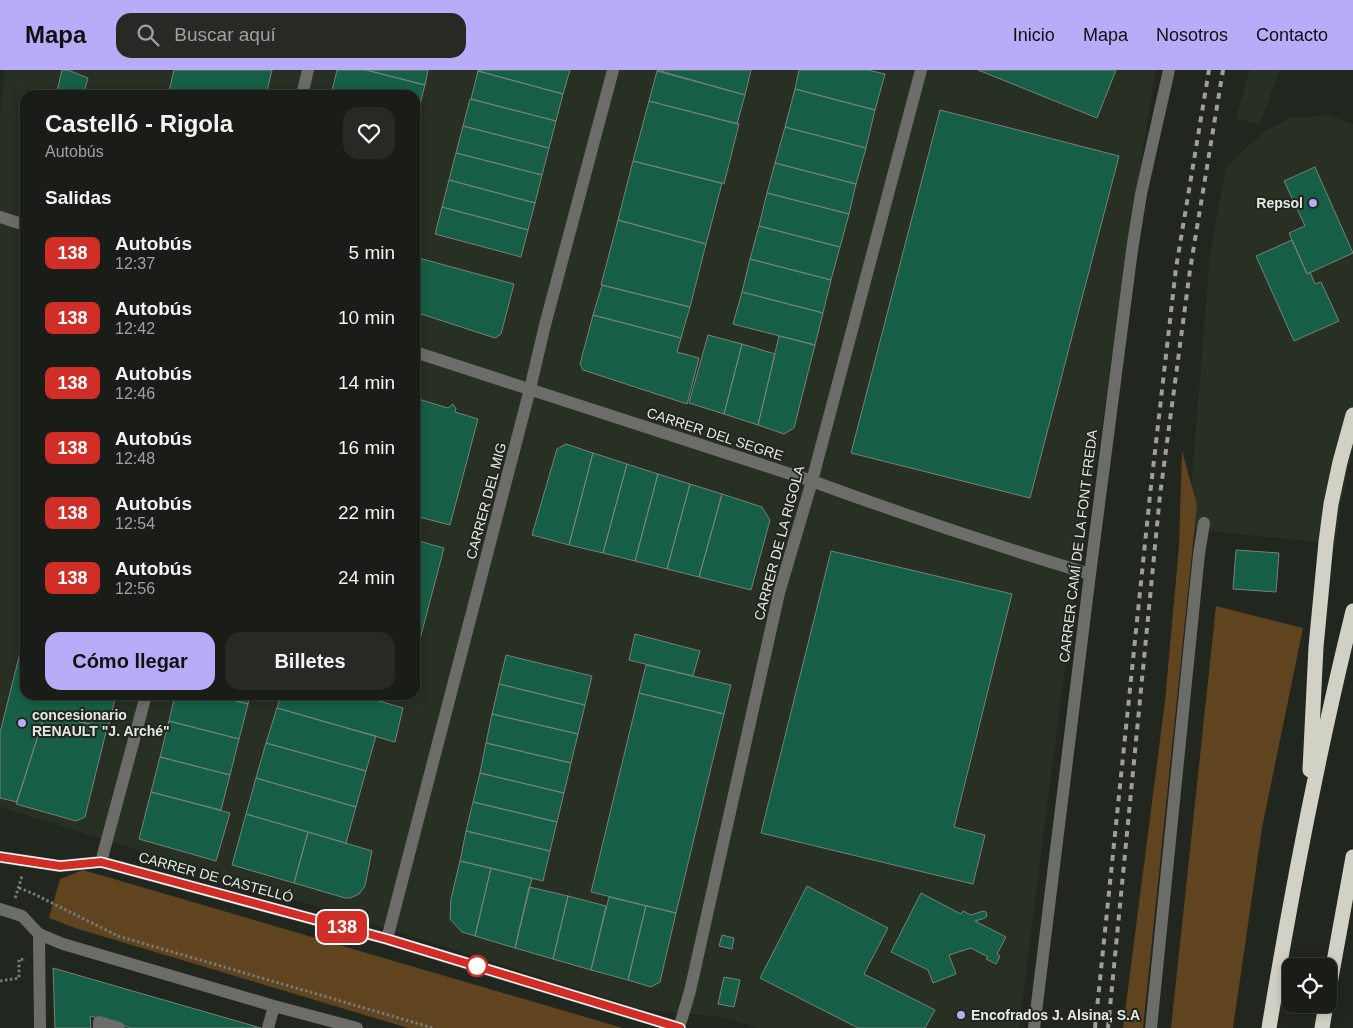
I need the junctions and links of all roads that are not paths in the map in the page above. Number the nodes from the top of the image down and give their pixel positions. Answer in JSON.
{"nodes":[{"id":1,"x":308,"y":70,"type":"edge"},
{"id":2,"x":612,"y":70,"type":"edge"},
{"id":3,"x":921,"y":70,"type":"edge"},
{"id":4,"x":1169,"y":70,"type":"edge"},
{"id":5,"x":303,"y":90,"type":"edge"},
{"id":6,"x":0,"y":217,"type":"edge"},
{"id":7,"x":20,"y":223,"type":"edge"},
{"id":8,"x":420,"y":354,"type":"edge"},
{"id":9,"x":530,"y":389,"type":"junction"},
{"id":10,"x":1353,"y":415,"type":"edge"},
{"id":11,"x":812,"y":481,"type":"junction"},
{"id":12,"x":1204,"y":523,"type":"dead end"},
{"id":13,"x":1090,"y":574,"type":"junction"},
{"id":14,"x":1353,"y":611,"type":"edge"},
{"id":15,"x":145,"y":700,"type":"edge"},
{"id":16,"x":1307,"y":822,"type":"junction"},
{"id":17,"x":0,"y":857,"type":"edge"},
{"id":18,"x":1353,"y":857,"type":"edge"},
{"id":19,"x":101,"y":862,"type":"junction"},
{"id":20,"x":0,"y":910,"type":"edge"},
{"id":21,"x":40,"y":934,"type":"junction"},
{"id":22,"x":387,"y":939,"type":"junction"},
{"id":23,"x":1335,"y":958,"type":"edge"},
{"id":24,"x":278,"y":1007,"type":"junction"},
{"id":25,"x":1324,"y":1013,"type":"edge"},
{"id":26,"x":40,"y":1028,"type":"edge"},
{"id":27,"x":100,"y":1028,"type":"edge"},
{"id":28,"x":119,"y":1028,"type":"edge"},
{"id":29,"x":268,"y":1028,"type":"edge"},
{"id":30,"x":275,"y":1028,"type":"edge"},
{"id":31,"x":354,"y":1028,"type":"edge"},
{"id":32,"x":679,"y":1028,"type":"edge"},
{"id":33,"x":1034,"y":1028,"type":"edge"},
{"id":34,"x":1151,"y":1028,"type":"edge"},
{"id":35,"x":1269,"y":1028,"type":"edge"},
{"id":36,"x":1322,"y":1028,"type":"edge"}],
"edges":[{"from":1,"to":5,"type":"street"},
{"from":2,"to":9,"type":"street","name":"CARRER DEL MIG"},
{"from":3,"to":11,"type":"street","name":"CARRER DE LA RIGOLA"},
{"from":4,"to":13,"type":"street","name":"CARRER CAMÍ DE LA FONT FREDA"},
{"from":6,"to":7,"type":"street"},
{"from":8,"to":9,"type":"street","name":"CARRER DEL SEGRE"},
{"from":9,"to":11,"type":"street","name":"CARRER DEL SEGRE"},
{"from":9,"to":22,"type":"street","name":"CARRER DEL MIG"},
{"from":10,"to":16,"type":"highway"},
{"from":11,"to":13,"type":"street","name":"CARRER DEL SEGRE"},
{"from":11,"to":32,"type":"street","name":"CARRER DE LA RIGOLA"},
{"from":12,"to":34,"type":"street"},
{"from":13,"to":33,"type":"street","name":"CARRER CAMÍ DE LA FONT FREDA"},
{"from":14,"to":16,"type":"highway"},
{"from":15,"to":19,"type":"street"},
{"from":16,"to":35,"type":"highway"},
{"from":17,"to":19,"type":"street","name":"CARRER DE CASTELLÓ"},
{"from":18,"to":23,"type":"highway"},
{"from":19,"to":22,"type":"street","name":"CARRER DE CASTELLÓ"},
{"from":20,"to":21,"type":"street"},
{"from":21,"to":24,"type":"street"},
{"from":21,"to":26,"type":"street"},
{"from":22,"to":32,"type":"street","name":"CARRER DE CASTELLÓ"},
{"from":24,"to":29,"type":"street"},
{"from":24,"to":30,"type":"street"},
{"from":24,"to":31,"type":"street"},
{"from":25,"to":36,"type":"highway"},
{"from":27,"to":28,"type":"street"}]}
